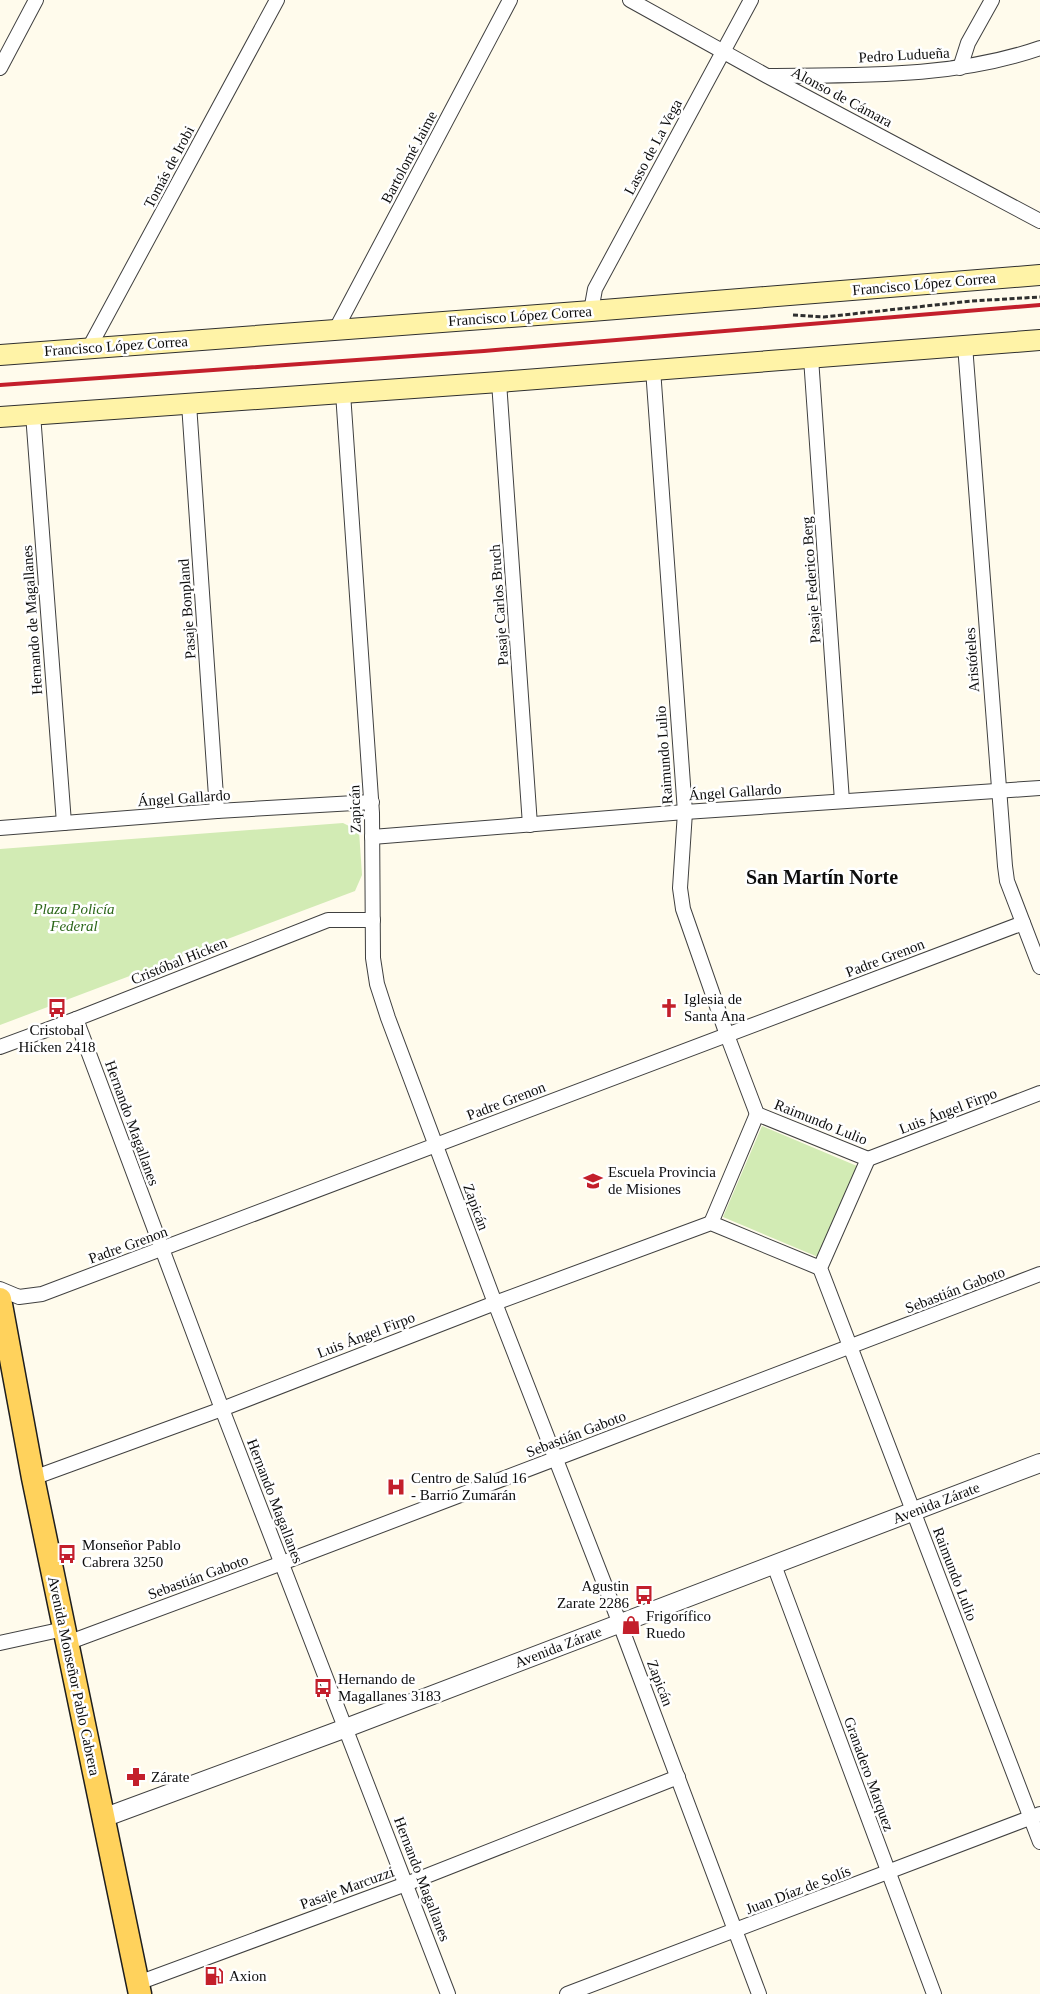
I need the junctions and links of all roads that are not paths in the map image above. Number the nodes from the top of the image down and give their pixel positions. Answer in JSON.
{"nodes":[{"id":1,"x":36,"y":0,"type":"edge"},
{"id":2,"x":277,"y":0,"type":"edge"},
{"id":3,"x":510,"y":0,"type":"edge"},
{"id":4,"x":630,"y":0,"type":"edge"},
{"id":5,"x":751,"y":0,"type":"edge"},
{"id":6,"x":992,"y":0,"type":"edge"},
{"id":7,"x":1040,"y":48,"type":"edge"},
{"id":8,"x":723,"y":52,"type":"junction"},
{"id":9,"x":0,"y":68,"type":"edge"},
{"id":10,"x":960,"y":68,"type":"junction"},
{"id":11,"x":767,"y":76,"type":"junction"},
{"id":12,"x":1040,"y":221,"type":"edge"},
{"id":13,"x":1040,"y":275,"type":"edge"},
{"id":14,"x":591,"y":311,"type":"junction"},
{"id":15,"x":336,"y":329,"type":"junction"},
{"id":16,"x":1040,"y":340,"type":"edge"},
{"id":17,"x":965,"y":345,"type":"junction"},
{"id":18,"x":89,"y":348,"type":"junction"},
{"id":19,"x":0,"y":355,"type":"edge"},
{"id":20,"x":811,"y":358,"type":"junction"},
{"id":21,"x":653,"y":369,"type":"junction"},
{"id":22,"x":499,"y":382,"type":"junction"},
{"id":23,"x":343,"y":393,"type":"junction"},
{"id":24,"x":189,"y":404,"type":"junction"},
{"id":25,"x":33,"y":414,"type":"junction"},
{"id":26,"x":0,"y":417,"type":"edge"},
{"id":27,"x":1040,"y":788,"type":"edge"},
{"id":28,"x":998,"y":791,"type":"junction"},
{"id":29,"x":842,"y":801,"type":"junction"},
{"id":30,"x":372,"y":802,"type":"junction"},
{"id":31,"x":216,"y":811,"type":"junction"},
{"id":32,"x":685,"y":812,"type":"junction"},
{"id":33,"x":64,"y":823,"type":"junction"},
{"id":34,"x":530,"y":825,"type":"junction"},
{"id":35,"x":0,"y":828,"type":"edge"},
{"id":36,"x":372,"y":837,"type":"junction"},
{"id":37,"x":373,"y":920,"type":"junction"},
{"id":38,"x":1023,"y":923,"type":"junction"},
{"id":39,"x":1040,"y":967,"type":"edge"},
{"id":40,"x":76,"y":1019,"type":"junction"},
{"id":41,"x":727,"y":1035,"type":"junction"},
{"id":42,"x":0,"y":1047,"type":"edge"},
{"id":43,"x":1040,"y":1094,"type":"edge"},
{"id":44,"x":757,"y":1114,"type":"junction"},
{"id":45,"x":436,"y":1145,"type":"junction"},
{"id":46,"x":868,"y":1159,"type":"junction"},
{"id":47,"x":711,"y":1223,"type":"junction"},
{"id":48,"x":162,"y":1250,"type":"junction"},
{"id":49,"x":820,"y":1268,"type":"junction"},
{"id":50,"x":1040,"y":1274,"type":"edge"},
{"id":51,"x":0,"y":1289,"type":"edge"},
{"id":52,"x":0,"y":1299,"type":"edge"},
{"id":53,"x":494,"y":1303,"type":"junction"},
{"id":54,"x":850,"y":1347,"type":"junction"},
{"id":55,"x":222,"y":1409,"type":"junction"},
{"id":56,"x":557,"y":1458,"type":"junction"},
{"id":57,"x":1040,"y":1463,"type":"edge"},
{"id":58,"x":33,"y":1478,"type":"junction"},
{"id":59,"x":914,"y":1511,"type":"junction"},
{"id":60,"x":282,"y":1563,"type":"junction"},
{"id":61,"x":774,"y":1565,"type":"junction"},
{"id":62,"x":620,"y":1624,"type":"junction"},
{"id":63,"x":66,"y":1636,"type":"junction"},
{"id":64,"x":0,"y":1643,"type":"edge"},
{"id":65,"x":346,"y":1728,"type":"junction"},
{"id":66,"x":678,"y":1777,"type":"junction"},
{"id":67,"x":1035,"y":1816,"type":"edge"},
{"id":68,"x":103,"y":1818,"type":"junction"},
{"id":69,"x":1040,"y":1842,"type":"edge"},
{"id":70,"x":889,"y":1872,"type":"junction"},
{"id":71,"x":406,"y":1884,"type":"junction"},
{"id":72,"x":735,"y":1931,"type":"junction"},
{"id":73,"x":139,"y":1989,"type":"edge"},
{"id":74,"x":448,"y":1994,"type":"edge"},
{"id":75,"x":567,"y":1994,"type":"edge"},
{"id":76,"x":759,"y":1994,"type":"edge"},
{"id":77,"x":934,"y":1994,"type":"edge"}],
"edges":[{"from":1,"to":9,"type":"street"},
{"from":2,"to":18,"type":"street","name":"Tomás de Irobi"},
{"from":3,"to":15,"type":"street","name":"Bartolomé Jaime"},
{"from":4,"to":8,"type":"street","name":"Alonso de Cámara"},
{"from":5,"to":8,"type":"street","name":"Lasso de La Vega"},
{"from":6,"to":10,"type":"street"},
{"from":7,"to":10,"type":"street","name":"Pedro Ludueña"},
{"from":8,"to":11,"type":"street","name":"Alonso de Cámara"},
{"from":8,"to":14,"type":"street","name":"Lasso de La Vega"},
{"from":10,"to":11,"type":"street","name":"Pedro Ludueña"},
{"from":11,"to":12,"type":"street","name":"Alonso de Cámara"},
{"from":13,"to":14,"type":"main road","name":"Francisco López Correa"},
{"from":14,"to":15,"type":"main road","name":"Francisco López Correa"},
{"from":15,"to":18,"type":"main road","name":"Francisco López Correa"},
{"from":16,"to":17,"type":"main road"},
{"from":17,"to":20,"type":"main road"},
{"from":17,"to":28,"type":"street","name":"Aristóteles"},
{"from":18,"to":19,"type":"main road","name":"Francisco López Correa"},
{"from":20,"to":21,"type":"main road"},
{"from":20,"to":29,"type":"street","name":"Pasaje Federico Berg"},
{"from":21,"to":22,"type":"main road"},
{"from":21,"to":32,"type":"street","name":"Raimundo Lulio"},
{"from":22,"to":23,"type":"main road"},
{"from":22,"to":34,"type":"street","name":"Pasaje Carlos Bruch"},
{"from":23,"to":24,"type":"main road"},
{"from":23,"to":30,"type":"street","name":"Zapicán"},
{"from":24,"to":25,"type":"main road"},
{"from":24,"to":31,"type":"street","name":"Pasaje Bonpland"},
{"from":25,"to":26,"type":"main road"},
{"from":25,"to":33,"type":"street","name":"Hernando de Magallanes"},
{"from":27,"to":28,"type":"street","name":"Ángel Gallardo"},
{"from":28,"to":29,"type":"street","name":"Ángel Gallardo"},
{"from":28,"to":38,"type":"street","name":"Aristóteles"},
{"from":29,"to":32,"type":"street","name":"Ángel Gallardo"},
{"from":30,"to":31,"type":"street","name":"Ángel Gallardo"},
{"from":30,"to":36,"type":"street","name":"Zapicán"},
{"from":31,"to":33,"type":"street","name":"Ángel Gallardo"},
{"from":32,"to":34,"type":"street","name":"Ángel Gallardo"},
{"from":32,"to":41,"type":"street","name":"Raimundo Lulio"},
{"from":33,"to":35,"type":"street","name":"Ángel Gallardo"},
{"from":34,"to":36,"type":"street","name":"Ángel Gallardo"},
{"from":36,"to":37,"type":"street","name":"Zapicán"},
{"from":37,"to":40,"type":"street","name":"Cristóbal Hicken"},
{"from":37,"to":45,"type":"street","name":"Zapicán"},
{"from":38,"to":39,"type":"street","name":"Aristóteles"},
{"from":38,"to":41,"type":"street","name":"Padre Grenon"},
{"from":40,"to":42,"type":"street","name":"Cristóbal Hicken"},
{"from":40,"to":48,"type":"street","name":"Hernando Magallanes"},
{"from":41,"to":44,"type":"street","name":"Raimundo Lulio"},
{"from":41,"to":45,"type":"street","name":"Padre Grenon"},
{"from":43,"to":46,"type":"street","name":"Luis Ángel Firpo"},
{"from":44,"to":46,"type":"street","name":"Raimundo Lulio"},
{"from":44,"to":47,"type":"street"},
{"from":45,"to":48,"type":"street","name":"Padre Grenon"},
{"from":45,"to":53,"type":"street","name":"Zapicán"},
{"from":46,"to":49,"type":"street","name":"Raimundo Lulio"},
{"from":47,"to":49,"type":"street"},
{"from":47,"to":53,"type":"street","name":"Luis Ángel Firpo"},
{"from":48,"to":51,"type":"street","name":"Padre Grenon"},
{"from":48,"to":55,"type":"street","name":"Hernando Magallanes"},
{"from":49,"to":54,"type":"street","name":"Raimundo Lulio"},
{"from":50,"to":54,"type":"street","name":"Sebastián Gaboto"},
{"from":52,"to":58,"type":"main road","name":"Avenida Monseñor Pablo Cabrera"},
{"from":53,"to":55,"type":"street","name":"Luis Ángel Firpo"},
{"from":53,"to":56,"type":"street","name":"Zapicán"},
{"from":54,"to":56,"type":"street","name":"Sebastián Gaboto"},
{"from":54,"to":59,"type":"street","name":"Raimundo Lulio"},
{"from":55,"to":58,"type":"street","name":"Luis Ángel Firpo"},
{"from":55,"to":60,"type":"street","name":"Hernando Magallanes"},
{"from":56,"to":60,"type":"street","name":"Sebastián Gaboto"},
{"from":56,"to":62,"type":"street","name":"Zapicán"},
{"from":57,"to":59,"type":"street","name":"Avenida Zárate"},
{"from":58,"to":63,"type":"main road","name":"Avenida Monseñor Pablo Cabrera"},
{"from":59,"to":61,"type":"street","name":"Avenida Zárate"},
{"from":59,"to":67,"type":"street","name":"Raimundo Lulio"},
{"from":60,"to":63,"type":"street","name":"Sebastián Gaboto"},
{"from":60,"to":65,"type":"street","name":"Hernando Magallanes"},
{"from":61,"to":62,"type":"street","name":"Avenida Zárate"},
{"from":61,"to":70,"type":"street","name":"Granadero Marquez"},
{"from":62,"to":65,"type":"street","name":"Avenida Zárate"},
{"from":62,"to":66,"type":"street","name":"Zapicán"},
{"from":63,"to":64,"type":"street","name":"Sebastián Gaboto"},
{"from":63,"to":68,"type":"main road","name":"Avenida Monseñor Pablo Cabrera"},
{"from":65,"to":68,"type":"street","name":"Avenida Zárate"},
{"from":65,"to":71,"type":"street","name":"Hernando Magallanes"},
{"from":66,"to":71,"type":"street","name":"Pasaje Marcuzzi"},
{"from":66,"to":72,"type":"street","name":"Zapicán"},
{"from":67,"to":69,"type":"street","name":"Raimundo Lulio"},
{"from":67,"to":70,"type":"street","name":"Juan Díaz de Solís"},
{"from":68,"to":73,"type":"main road","name":"Avenida Monseñor Pablo Cabrera"},
{"from":70,"to":72,"type":"street","name":"Juan Díaz de Solís"},
{"from":70,"to":77,"type":"street","name":"Granadero Marquez"},
{"from":71,"to":73,"type":"street","name":"Pasaje Marcuzzi"},
{"from":71,"to":74,"type":"street","name":"Hernando Magallanes"},
{"from":72,"to":75,"type":"street","name":"Juan Díaz de Solís"},
{"from":72,"to":76,"type":"street","name":"Zapicán"}]}
